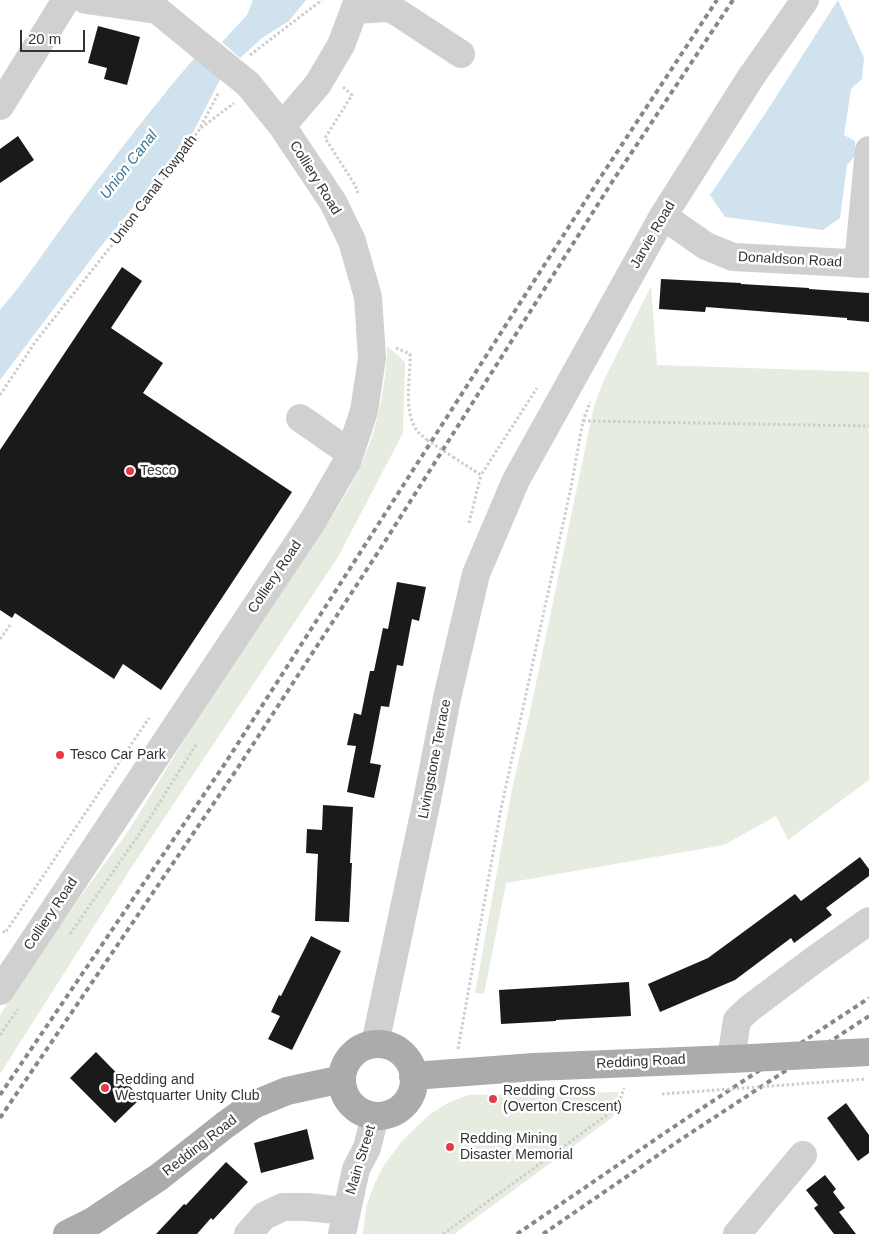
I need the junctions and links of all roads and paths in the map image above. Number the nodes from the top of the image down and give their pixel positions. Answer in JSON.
{"nodes":[{"id":1,"x":66,"y":0,"type":"edge"},
{"id":2,"x":86,"y":0,"type":"edge"},
{"id":3,"x":322,"y":0,"type":"edge"},
{"id":4,"x":805,"y":0,"type":"edge"},
{"id":5,"x":162,"y":5,"type":"edge"},
{"id":6,"x":356,"y":5,"type":"edge"},
{"id":7,"x":461,"y":54,"type":"dead end"},
{"id":8,"x":248,"y":76,"type":"junction"},
{"id":9,"x":220,"y":91,"type":"dead end"},
{"id":10,"x":0,"y":106,"type":"edge"},
{"id":11,"x":282,"y":126,"type":"junction"},
{"id":12,"x":199,"y":130,"type":"junction"},
{"id":13,"x":869,"y":150,"type":"edge"},
{"id":14,"x":663,"y":216,"type":"junction"},
{"id":15,"x":864,"y":264,"type":"edge"},
{"id":16,"x":396,"y":348,"type":"dead end"},
{"id":17,"x":592,"y":394,"type":"dead end"},
{"id":18,"x":0,"y":395,"type":"edge"},
{"id":19,"x":300,"y":418,"type":"dead end"},
{"id":20,"x":583,"y":421,"type":"junction"},
{"id":21,"x":869,"y":426,"type":"edge"},
{"id":22,"x":350,"y":453,"type":"junction"},
{"id":23,"x":453,"y":457,"type":"dead end"},
{"id":24,"x":516,"y":480,"type":"joint"},
{"id":25,"x":10,"y":625,"type":"dead end"},
{"id":26,"x":0,"y":639,"type":"edge"},
{"id":27,"x":148,"y":718,"type":"dead end"},
{"id":28,"x":869,"y":921,"type":"edge"},
{"id":29,"x":3,"y":931,"type":"dead end"},
{"id":30,"x":0,"y":991,"type":"edge"},
{"id":31,"x":375,"y":1044,"type":"junction"},
{"id":32,"x":869,"y":1052,"type":"edge"},
{"id":33,"x":731,"y":1058,"type":"junction"},
{"id":34,"x":453,"y":1072,"type":"junction"},
{"id":35,"x":413,"y":1076,"type":"junction"},
{"id":36,"x":342,"y":1078,"type":"junction"},
{"id":37,"x":866,"y":1079,"type":"dead end"},
{"id":38,"x":624,"y":1088,"type":"dead end"},
{"id":39,"x":662,"y":1094,"type":"dead end"},
{"id":40,"x":375,"y":1116,"type":"junction"},
{"id":41,"x":803,"y":1155,"type":"dead end"},
{"id":42,"x":344,"y":1222,"type":"edge"},
{"id":43,"x":95,"y":1228,"type":"edge"},
{"id":44,"x":67,"y":1234,"type":"edge"},
{"id":45,"x":248,"y":1234,"type":"edge"},
{"id":46,"x":443,"y":1234,"type":"edge"},
{"id":47,"x":737,"y":1234,"type":"edge"}],
"edges":[{"from":1,"to":10,"type":"street"},
{"from":2,"to":5,"type":"street"},
{"from":3,"to":8,"type":"path"},
{"from":4,"to":14,"type":"street","name":"Jarvie Road"},
{"from":5,"to":8,"type":"street","bridge":true},
{"from":6,"to":7,"type":"street"},
{"from":6,"to":11,"type":"street"},
{"from":8,"to":11,"type":"street"},
{"from":8,"to":12,"type":"path"},
{"from":9,"to":12,"type":"path","name":"Union Canal Towpath"},
{"from":11,"to":22,"type":"street","name":"Colliery Road"},
{"from":12,"to":18,"type":"path","name":"Union Canal Towpath"},
{"from":13,"to":15,"type":"street"},
{"from":14,"to":15,"type":"street","name":"Donaldson Road"},
{"from":14,"to":24,"type":"street","name":"Jarvie Road"},
{"from":16,"to":23,"type":"path","bridge":true},
{"from":17,"to":20,"type":"path"},
{"from":19,"to":22,"type":"street"},
{"from":20,"to":21,"type":"path"},
{"from":20,"to":34,"type":"path"},
{"from":22,"to":30,"type":"street","name":"Colliery Road"},
{"from":24,"to":31,"type":"street","name":"Livingstone Terrace"},
{"from":25,"to":26,"type":"path"},
{"from":27,"to":29,"type":"path"},
{"from":28,"to":33,"type":"street"},
{"from":31,"to":35,"type":"main road"},
{"from":31,"to":36,"type":"main road"},
{"from":32,"to":33,"type":"main road","name":"Redding Road","bridge":true},
{"from":33,"to":34,"type":"main road","name":"Redding Road"},
{"from":34,"to":35,"type":"main road","name":"Redding Road"},
{"from":35,"to":40,"type":"main road"},
{"from":36,"to":40,"type":"main road"},
{"from":36,"to":43,"type":"main road","name":"Redding Road"},
{"from":37,"to":39,"type":"path","bridge":true},
{"from":38,"to":46,"type":"path"},
{"from":40,"to":42,"type":"street","name":"Main Street"},
{"from":41,"to":47,"type":"street"},
{"from":42,"to":45,"type":"street"},
{"from":43,"to":44,"type":"main road","name":"Redding Road"}]}
